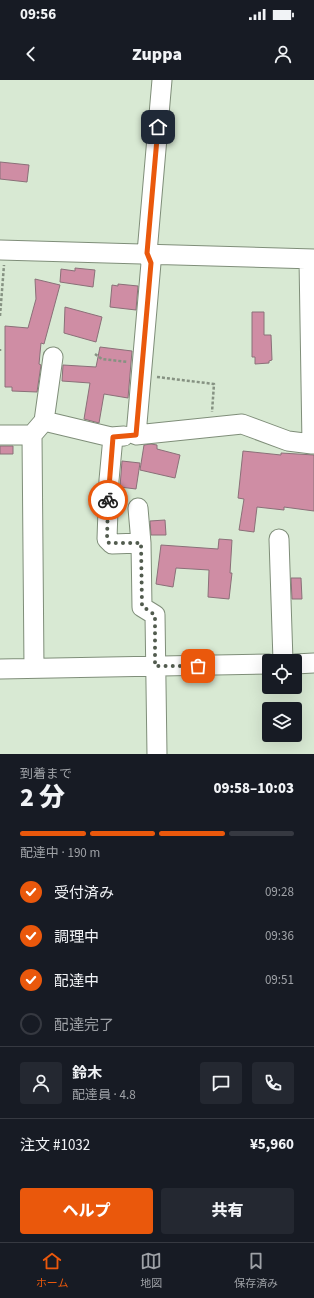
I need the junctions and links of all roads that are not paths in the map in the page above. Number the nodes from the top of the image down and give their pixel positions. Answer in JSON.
{"nodes":[{"id":1,"x":162,"y":80,"type":"edge"},
{"id":2,"x":2,"y":250,"type":"edge"},
{"id":3,"x":147,"y":253,"type":"junction"},
{"id":4,"x":312,"y":259,"type":"edge"},
{"id":5,"x":53,"y":356,"type":"dead end"},
{"id":6,"x":44,"y":421,"type":"junction"},
{"id":7,"x":0,"y":435,"type":"edge"},
{"id":8,"x":32,"y":435,"type":"junction"},
{"id":9,"x":136,"y":435,"type":"junction"},
{"id":10,"x":113,"y":437,"type":"junction"},
{"id":11,"x":313,"y":444,"type":"edge"},
{"id":12,"x":138,"y":508,"type":"dead end"},
{"id":13,"x":279,"y":539,"type":"dead end"},
{"id":14,"x":141,"y":543,"type":"junction"},
{"id":15,"x":283,"y":654,"type":"edge"},
{"id":16,"x":262,"y":664,"type":"edge"},
{"id":17,"x":302,"y":664,"type":"edge"},
{"id":18,"x":314,"y":664,"type":"edge"},
{"id":19,"x":155,"y":666,"type":"junction"},
{"id":20,"x":34,"y":668,"type":"junction"},
{"id":21,"x":0,"y":669,"type":"edge"},
{"id":22,"x":157,"y":754,"type":"edge"}],
"edges":[{"from":1,"to":3,"type":"street"},
{"from":2,"to":3,"type":"street"},
{"from":3,"to":4,"type":"street"},
{"from":3,"to":9,"type":"street"},
{"from":4,"to":11,"type":"street"},
{"from":5,"to":6,"type":"street"},
{"from":6,"to":8,"type":"street"},
{"from":6,"to":10,"type":"street"},
{"from":7,"to":8,"type":"street"},
{"from":8,"to":20,"type":"street"},
{"from":9,"to":10,"type":"street"},
{"from":9,"to":11,"type":"street"},
{"from":10,"to":14,"type":"street"},
{"from":12,"to":14,"type":"street"},
{"from":13,"to":15,"type":"street"},
{"from":14,"to":19,"type":"street"},
{"from":16,"to":19,"type":"street"},
{"from":17,"to":18,"type":"street"},
{"from":19,"to":20,"type":"street"},
{"from":19,"to":22,"type":"street"},
{"from":20,"to":21,"type":"street"}]}
